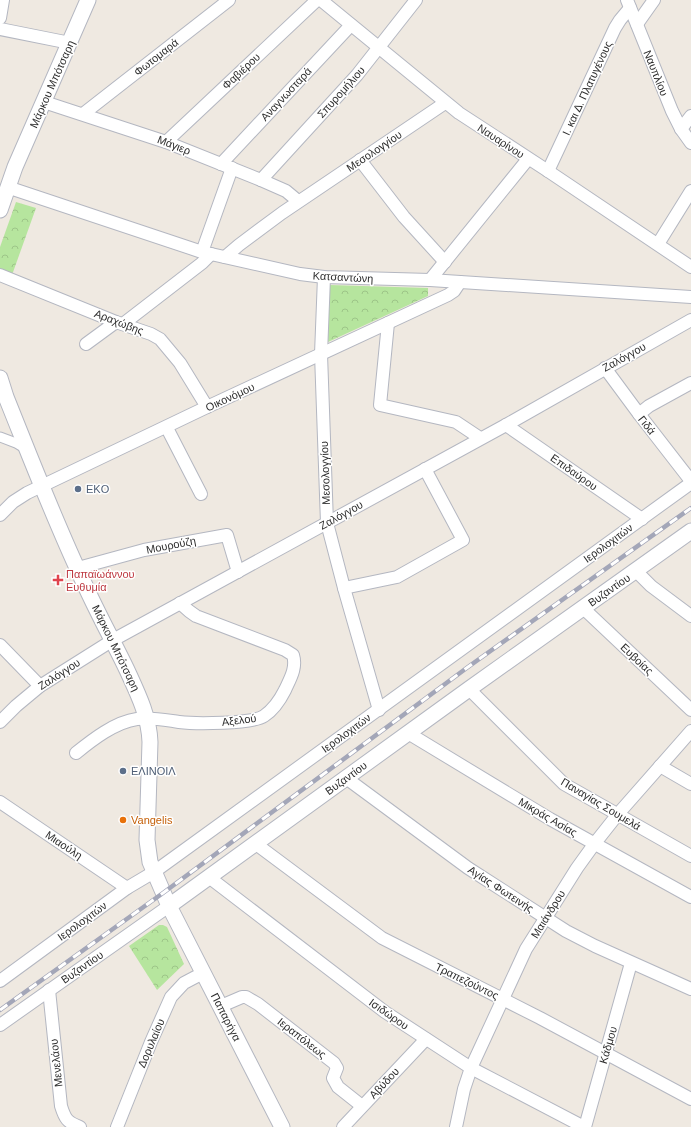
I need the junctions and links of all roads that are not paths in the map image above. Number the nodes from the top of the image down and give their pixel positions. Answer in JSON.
{"nodes":[{"id":1,"x":3,"y":0,"type":"edge"},
{"id":2,"x":88,"y":0,"type":"edge"},
{"id":3,"x":229,"y":0,"type":"edge"},
{"id":4,"x":317,"y":0,"type":"edge"},
{"id":5,"x":321,"y":0,"type":"edge"},
{"id":6,"x":416,"y":0,"type":"edge"},
{"id":7,"x":654,"y":0,"type":"edge"},
{"id":8,"x":629,"y":4,"type":"edge"},
{"id":9,"x":0,"y":18,"type":"edge"},
{"id":10,"x":637,"y":24,"type":"junction"},
{"id":11,"x":351,"y":25,"type":"junction"},
{"id":12,"x":0,"y":30,"type":"edge"},
{"id":13,"x":70,"y":43,"type":"junction"},
{"id":14,"x":379,"y":48,"type":"junction"},
{"id":15,"x":44,"y":102,"type":"junction"},
{"id":16,"x":445,"y":103,"type":"junction"},
{"id":17,"x":83,"y":114,"type":"junction"},
{"id":18,"x":691,"y":116,"type":"edge"},
{"id":19,"x":681,"y":129,"type":"junction"},
{"id":20,"x":166,"y":142,"type":"junction"},
{"id":21,"x":691,"y":143,"type":"edge"},
{"id":22,"x":528,"y":158,"type":"junction"},
{"id":23,"x":360,"y":160,"type":"junction"},
{"id":24,"x":221,"y":164,"type":"junction"},
{"id":25,"x":232,"y":168,"type":"junction"},
{"id":26,"x":548,"y":171,"type":"junction"},
{"id":27,"x":261,"y":180,"type":"junction"},
{"id":28,"x":4,"y":188,"type":"edge"},
{"id":29,"x":691,"y":191,"type":"edge"},
{"id":30,"x":298,"y":201,"type":"junction"},
{"id":31,"x":0,"y":210,"type":"edge"},
{"id":32,"x":658,"y":244,"type":"junction"},
{"id":33,"x":206,"y":253,"type":"junction"},
{"id":34,"x":225,"y":257,"type":"junction"},
{"id":35,"x":445,"y":262,"type":"junction"},
{"id":36,"x":691,"y":267,"type":"edge"},
{"id":37,"x":0,"y":275,"type":"edge"},
{"id":38,"x":324,"y":277,"type":"junction"},
{"id":39,"x":430,"y":280,"type":"junction"},
{"id":40,"x":460,"y":282,"type":"junction"},
{"id":41,"x":691,"y":297,"type":"edge"},
{"id":42,"x":691,"y":320,"type":"edge"},
{"id":43,"x":120,"y":323,"type":"junction"},
{"id":44,"x":388,"y":323,"type":"junction"},
{"id":45,"x":86,"y":344,"type":"dead end"},
{"id":46,"x":321,"y":354,"type":"junction"},
{"id":47,"x":605,"y":368,"type":"junction"},
{"id":48,"x":0,"y":378,"type":"edge"},
{"id":49,"x":691,"y":383,"type":"edge"},
{"id":50,"x":207,"y":407,"type":"junction"},
{"id":51,"x":639,"y":414,"type":"junction"},
{"id":52,"x":506,"y":424,"type":"junction"},
{"id":53,"x":167,"y":428,"type":"junction"},
{"id":54,"x":0,"y":436,"type":"edge"},
{"id":55,"x":480,"y":438,"type":"junction"},
{"id":56,"x":28,"y":450,"type":"junction"},
{"id":57,"x":425,"y":469,"type":"junction"},
{"id":58,"x":691,"y":482,"type":"edge"},
{"id":59,"x":42,"y":486,"type":"junction"},
{"id":60,"x":201,"y":494,"type":"dead end"},
{"id":61,"x":0,"y":515,"type":"edge"},
{"id":62,"x":642,"y":519,"type":"junction"},
{"id":63,"x":327,"y":523,"type":"junction"},
{"id":64,"x":691,"y":531,"type":"edge"},
{"id":65,"x":78,"y":568,"type":"junction"},
{"id":66,"x":636,"y":571,"type":"junction"},
{"id":67,"x":238,"y":572,"type":"junction"},
{"id":68,"x":344,"y":588,"type":"junction"},
{"id":69,"x":180,"y":603,"type":"junction"},
{"id":70,"x":583,"y":608,"type":"junction"},
{"id":71,"x":691,"y":616,"type":"edge"},
{"id":72,"x":113,"y":640,"type":"junction"},
{"id":73,"x":0,"y":645,"type":"edge"},
{"id":74,"x":40,"y":686,"type":"junction"},
{"id":75,"x":469,"y":689,"type":"junction"},
{"id":76,"x":379,"y":710,"type":"junction"},
{"id":77,"x":691,"y":710,"type":"edge"},
{"id":78,"x":147,"y":718,"type":"junction"},
{"id":79,"x":0,"y":722,"type":"edge"},
{"id":80,"x":691,"y":731,"type":"edge"},
{"id":81,"x":408,"y":732,"type":"junction"},
{"id":82,"x":76,"y":753,"type":"dead end"},
{"id":83,"x":660,"y":766,"type":"junction"},
{"id":84,"x":346,"y":778,"type":"junction"},
{"id":85,"x":691,"y":784,"type":"edge"},
{"id":86,"x":0,"y":802,"type":"edge"},
{"id":87,"x":618,"y":814,"type":"junction"},
{"id":88,"x":256,"y":844,"type":"junction"},
{"id":89,"x":595,"y":844,"type":"junction"},
{"id":90,"x":691,"y":856,"type":"edge"},
{"id":91,"x":154,"y":872,"type":"junction"},
{"id":92,"x":210,"y":878,"type":"junction"},
{"id":93,"x":128,"y":888,"type":"junction"},
{"id":94,"x":691,"y":897,"type":"edge"},
{"id":95,"x":169,"y":906,"type":"junction"},
{"id":96,"x":545,"y":918,"type":"junction"},
{"id":97,"x":631,"y":963,"type":"junction"},
{"id":98,"x":203,"y":973,"type":"junction"},
{"id":99,"x":0,"y":981,"type":"edge"},
{"id":100,"x":691,"y":989,"type":"edge"},
{"id":101,"x":49,"y":990,"type":"junction"},
{"id":102,"x":502,"y":999,"type":"junction"},
{"id":103,"x":221,"y":1006,"type":"junction"},
{"id":104,"x":0,"y":1025,"type":"edge"},
{"id":105,"x":426,"y":1039,"type":"junction"},
{"id":106,"x":605,"y":1053,"type":"junction"},
{"id":107,"x":471,"y":1068,"type":"junction"},
{"id":108,"x":691,"y":1099,"type":"edge"},
{"id":109,"x":362,"y":1106,"type":"junction"},
{"id":110,"x":80,"y":1127,"type":"edge"},
{"id":111,"x":117,"y":1127,"type":"edge"},
{"id":112,"x":282,"y":1127,"type":"edge"},
{"id":113,"x":343,"y":1127,"type":"edge"},
{"id":114,"x":456,"y":1127,"type":"edge"},
{"id":115,"x":584,"y":1127,"type":"edge"}],
"edges":[{"from":1,"to":9,"type":"street"},
{"from":2,"to":13,"type":"street","name":"Μάρκου Μπότσαρη"},
{"from":3,"to":17,"type":"street","name":"Φωτομαρά"},
{"from":4,"to":20,"type":"street","name":"Φαβιέρου"},
{"from":5,"to":11,"type":"street","name":"Ναυαρίνου"},
{"from":6,"to":14,"type":"street","name":"Σπυρομήλιου"},
{"from":7,"to":10,"type":"street"},
{"from":8,"to":10,"type":"street","name":"Ναυπλίου"},
{"from":8,"to":26,"type":"street","name":"Ι. και Δ. Πλατυγένους"},
{"from":10,"to":19,"type":"street","name":"Ναυπλίου"},
{"from":11,"to":14,"type":"street","name":"Ναυαρίνου"},
{"from":11,"to":24,"type":"street","name":"Αναγνωσταρά"},
{"from":12,"to":13,"type":"street"},
{"from":13,"to":15,"type":"street","name":"Μάρκου Μπότσαρη"},
{"from":14,"to":16,"type":"street","name":"Ναυαρίνου"},
{"from":14,"to":27,"type":"street","name":"Σπυρομήλιου"},
{"from":15,"to":17,"type":"street","name":"Μάγιερ"},
{"from":15,"to":28,"type":"street","name":"Μάρκου Μπότσαρη"},
{"from":16,"to":22,"type":"street","name":"Ναυαρίνου"},
{"from":16,"to":23,"type":"street","name":"Μεσολογγίου"},
{"from":17,"to":20,"type":"street","name":"Μάγιερ"},
{"from":18,"to":19,"type":"street"},
{"from":19,"to":21,"type":"street","name":"Ναυπλίου"},
{"from":20,"to":24,"type":"street","name":"Μάγιερ"},
{"from":22,"to":26,"type":"street","name":"Ναυαρίνου"},
{"from":22,"to":35,"type":"street"},
{"from":23,"to":30,"type":"street","name":"Μεσολογγίου"},
{"from":23,"to":35,"type":"street"},
{"from":24,"to":25,"type":"street","name":"Μάγιερ"},
{"from":25,"to":27,"type":"street","name":"Μάγιερ"},
{"from":25,"to":33,"type":"street"},
{"from":26,"to":32,"type":"street","name":"Ναυαρίνου"},
{"from":27,"to":30,"type":"street","name":"Μάγιερ"},
{"from":28,"to":31,"type":"street","name":"Μάρκου Μπότσαρη"},
{"from":28,"to":33,"type":"street","name":"Κατσαντώνη"},
{"from":29,"to":32,"type":"street"},
{"from":30,"to":34,"type":"street","name":"Μεσολογγίου"},
{"from":32,"to":36,"type":"street","name":"Ναυαρίνου"},
{"from":33,"to":34,"type":"street","name":"Κατσαντώνη"},
{"from":33,"to":43,"type":"street"},
{"from":34,"to":38,"type":"street","name":"Κατσαντώνη"},
{"from":35,"to":39,"type":"street"},
{"from":37,"to":43,"type":"street","name":"Αραχώβης"},
{"from":38,"to":39,"type":"street","name":"Κατσαντώνη"},
{"from":38,"to":46,"type":"street","name":"Μεσολογγίου"},
{"from":39,"to":40,"type":"street","name":"Κατσαντώνη"},
{"from":40,"to":41,"type":"street","name":"Κατσαντώνη"},
{"from":40,"to":44,"type":"street","name":"Οικονόμου"},
{"from":42,"to":47,"type":"street","name":"Ζαλόγγου"},
{"from":43,"to":45,"type":"street"},
{"from":43,"to":50,"type":"street","name":"Αραχώβης"},
{"from":44,"to":46,"type":"street","name":"Οικονόμου"},
{"from":44,"to":55,"type":"street"},
{"from":46,"to":50,"type":"street","name":"Οικονόμου"},
{"from":46,"to":63,"type":"street","name":"Μεσολογγίου"},
{"from":47,"to":51,"type":"street","name":"Γιδά"},
{"from":47,"to":52,"type":"street","name":"Ζαλόγγου"},
{"from":48,"to":56,"type":"street","name":"Μάρκου Μπότσαρη"},
{"from":49,"to":51,"type":"street"},
{"from":50,"to":53,"type":"street","name":"Οικονόμου"},
{"from":51,"to":58,"type":"street","name":"Γιδά"},
{"from":52,"to":55,"type":"street","name":"Ζαλόγγου"},
{"from":52,"to":62,"type":"street","name":"Επιδαύρου"},
{"from":53,"to":59,"type":"street","name":"Οικονόμου"},
{"from":53,"to":60,"type":"street"},
{"from":54,"to":56,"type":"street"},
{"from":55,"to":57,"type":"street","name":"Ζαλόγγου"},
{"from":56,"to":59,"type":"street","name":"Μάρκου Μπότσαρη"},
{"from":57,"to":63,"type":"street","name":"Ζαλόγγου"},
{"from":57,"to":68,"type":"street"},
{"from":58,"to":62,"type":"street","name":"Ιερολοχιτών"},
{"from":59,"to":61,"type":"street","name":"Οικονόμου"},
{"from":59,"to":65,"type":"street","name":"Μάρκου Μπότσαρη"},
{"from":62,"to":76,"type":"street","name":"Ιερολοχιτών"},
{"from":63,"to":67,"type":"street","name":"Ζαλόγγου"},
{"from":63,"to":68,"type":"street","name":"Μεσολογγίου"},
{"from":64,"to":66,"type":"street","name":"Βυζαντίου"},
{"from":65,"to":67,"type":"street","name":"Μουρούζη"},
{"from":65,"to":72,"type":"street","name":"Μάρκου Μπότσαρη"},
{"from":66,"to":70,"type":"street","name":"Βυζαντίου"},
{"from":66,"to":71,"type":"street"},
{"from":67,"to":69,"type":"street","name":"Ζαλόγγου"},
{"from":68,"to":76,"type":"street","name":"Μεσολογγίου"},
{"from":69,"to":72,"type":"street","name":"Ζαλόγγου"},
{"from":69,"to":78,"type":"street","name":"Αξελού"},
{"from":70,"to":75,"type":"street","name":"Βυζαντίου"},
{"from":70,"to":77,"type":"street","name":"Ευβοίας"},
{"from":72,"to":74,"type":"street","name":"Ζαλόγγου"},
{"from":72,"to":78,"type":"street","name":"Μάρκου Μπότσαρη"},
{"from":73,"to":74,"type":"street"},
{"from":74,"to":79,"type":"street","name":"Ζαλόγγου"},
{"from":75,"to":81,"type":"street","name":"Βυζαντίου"},
{"from":75,"to":87,"type":"street","name":"Παναγίας Σουμελά"},
{"from":76,"to":91,"type":"street","name":"Ιερολοχιτών"},
{"from":78,"to":82,"type":"street","name":"Αξελού"},
{"from":78,"to":91,"type":"street","name":"Μάρκου Μπότσαρη"},
{"from":80,"to":83,"type":"street","name":"Μαιάνδρου"},
{"from":81,"to":84,"type":"street","name":"Βυζαντίου"},
{"from":81,"to":89,"type":"street","name":"Μικράς Ασίας"},
{"from":83,"to":85,"type":"street"},
{"from":83,"to":87,"type":"street","name":"Μαιάνδρου"},
{"from":84,"to":88,"type":"street","name":"Βυζαντίου"},
{"from":84,"to":96,"type":"street","name":"Αγίας Φωτεινής"},
{"from":86,"to":93,"type":"street","name":"Μιαούλη"},
{"from":87,"to":89,"type":"street","name":"Μαιάνδρου"},
{"from":87,"to":90,"type":"street","name":"Παναγίας Σουμελά"},
{"from":88,"to":92,"type":"street","name":"Βυζαντίου"},
{"from":88,"to":102,"type":"street","name":"Τραπεζούντος"},
{"from":89,"to":94,"type":"street","name":"Μικράς Ασίας"},
{"from":89,"to":96,"type":"street","name":"Μαιάνδρου"},
{"from":91,"to":93,"type":"street","name":"Ιερολοχιτών"},
{"from":91,"to":95,"type":"street","name":"Μάρκου Μπότσαρη"},
{"from":92,"to":95,"type":"street","name":"Βυζαντίου"},
{"from":92,"to":105,"type":"street","name":"Ισιδώρου"},
{"from":93,"to":99,"type":"street","name":"Ιερολοχιτών"},
{"from":95,"to":98,"type":"street","name":"Παπαρήγα"},
{"from":95,"to":101,"type":"street","name":"Βυζαντίου"},
{"from":96,"to":97,"type":"street","name":"Αγίας Φωτεινής"},
{"from":96,"to":102,"type":"street","name":"Μαιάνδρου"},
{"from":97,"to":100,"type":"street","name":"Αγίας Φωτεινής"},
{"from":97,"to":106,"type":"street","name":"Κάδμου"},
{"from":98,"to":103,"type":"street","name":"Παπαρήγα"},
{"from":98,"to":111,"type":"street","name":"Δορυλαίου"},
{"from":101,"to":104,"type":"street","name":"Βυζαντίου"},
{"from":101,"to":110,"type":"street","name":"Μενελάου"},
{"from":102,"to":106,"type":"street","name":"Τραπεζούντος"},
{"from":102,"to":107,"type":"street","name":"Μαιάνδρου"},
{"from":103,"to":109,"type":"street","name":"Ιεραπόλεως"},
{"from":103,"to":112,"type":"street","name":"Παπαρήγα"},
{"from":105,"to":107,"type":"street","name":"Ισιδώρου"},
{"from":105,"to":109,"type":"street","name":"Αβύδου"},
{"from":106,"to":108,"type":"street","name":"Τραπεζούντος"},
{"from":106,"to":115,"type":"street","name":"Κάδμου"},
{"from":107,"to":114,"type":"street","name":"Μαιάνδρου"},
{"from":107,"to":115,"type":"street","name":"Ισιδώρου"},
{"from":109,"to":113,"type":"street","name":"Αβύδου"}]}
